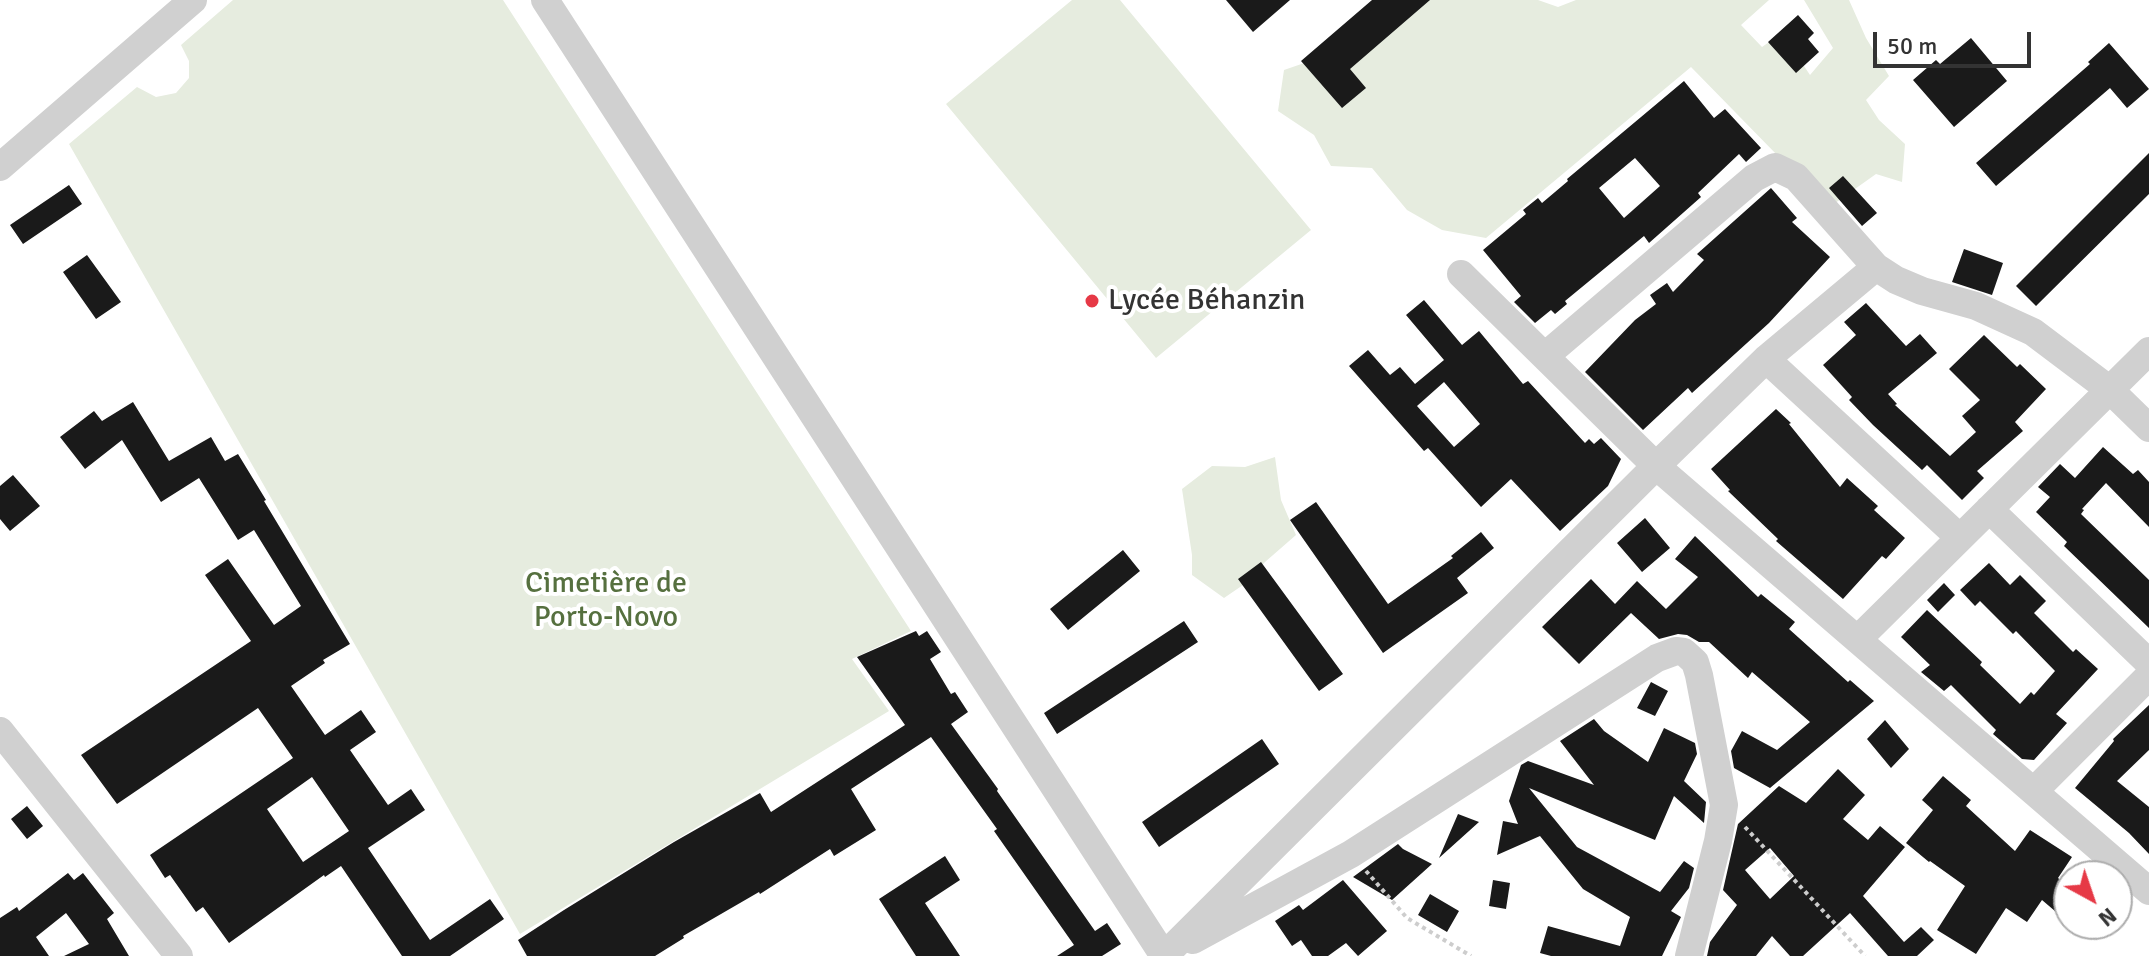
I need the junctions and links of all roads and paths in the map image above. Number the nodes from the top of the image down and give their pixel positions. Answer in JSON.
{"nodes":[{"id":1,"x":193,"y":0,"type":"edge"},
{"id":2,"x":545,"y":0,"type":"edge"},
{"id":3,"x":0,"y":167,"type":"edge"},
{"id":4,"x":1876,"y":267,"type":"junction"},
{"id":5,"x":1461,"y":274,"type":"dead end"},
{"id":6,"x":2149,"y":351,"type":"edge"},
{"id":7,"x":1545,"y":356,"type":"junction"},
{"id":8,"x":1766,"y":359,"type":"junction"},
{"id":9,"x":2110,"y":390,"type":"junction"},
{"id":10,"x":2149,"y":428,"type":"edge"},
{"id":11,"x":1656,"y":466,"type":"junction"},
{"id":12,"x":1989,"y":509,"type":"junction"},
{"id":13,"x":1960,"y":538,"type":"junction"},
{"id":14,"x":1858,"y":639,"type":"junction"},
{"id":15,"x":2149,"y":663,"type":"edge"},
{"id":16,"x":2149,"y":676,"type":"edge"},
{"id":17,"x":0,"y":731,"type":"edge"},
{"id":18,"x":2034,"y":791,"type":"junction"},
{"id":19,"x":1724,"y":805,"type":"junction"},
{"id":20,"x":1351,"y":854,"type":"junction"},
{"id":21,"x":2149,"y":891,"type":"edge"},
{"id":22,"x":179,"y":956,"type":"edge"},
{"id":23,"x":1164,"y":956,"type":"edge"},
{"id":24,"x":1471,"y":956,"type":"edge"},
{"id":25,"x":1689,"y":956,"type":"edge"},
{"id":26,"x":1865,"y":956,"type":"edge"}],
"edges":[{"from":1,"to":3,"type":"street"},
{"from":2,"to":23,"type":"street"},
{"from":4,"to":7,"type":"street"},
{"from":4,"to":8,"type":"street"},
{"from":4,"to":9,"type":"street"},
{"from":5,"to":7,"type":"street"},
{"from":6,"to":9,"type":"street"},
{"from":7,"to":11,"type":"street"},
{"from":8,"to":11,"type":"street"},
{"from":8,"to":13,"type":"street"},
{"from":9,"to":10,"type":"street"},
{"from":9,"to":12,"type":"street"},
{"from":11,"to":14,"type":"street"},
{"from":11,"to":23,"type":"street"},
{"from":12,"to":13,"type":"street"},
{"from":12,"to":15,"type":"street"},
{"from":13,"to":14,"type":"street"},
{"from":14,"to":18,"type":"street"},
{"from":16,"to":18,"type":"street"},
{"from":17,"to":22,"type":"street"},
{"from":18,"to":21,"type":"street"},
{"from":19,"to":20,"type":"street"},
{"from":19,"to":25,"type":"street"},
{"from":19,"to":26,"type":"path"},
{"from":20,"to":23,"type":"street"},
{"from":20,"to":24,"type":"path"}]}
